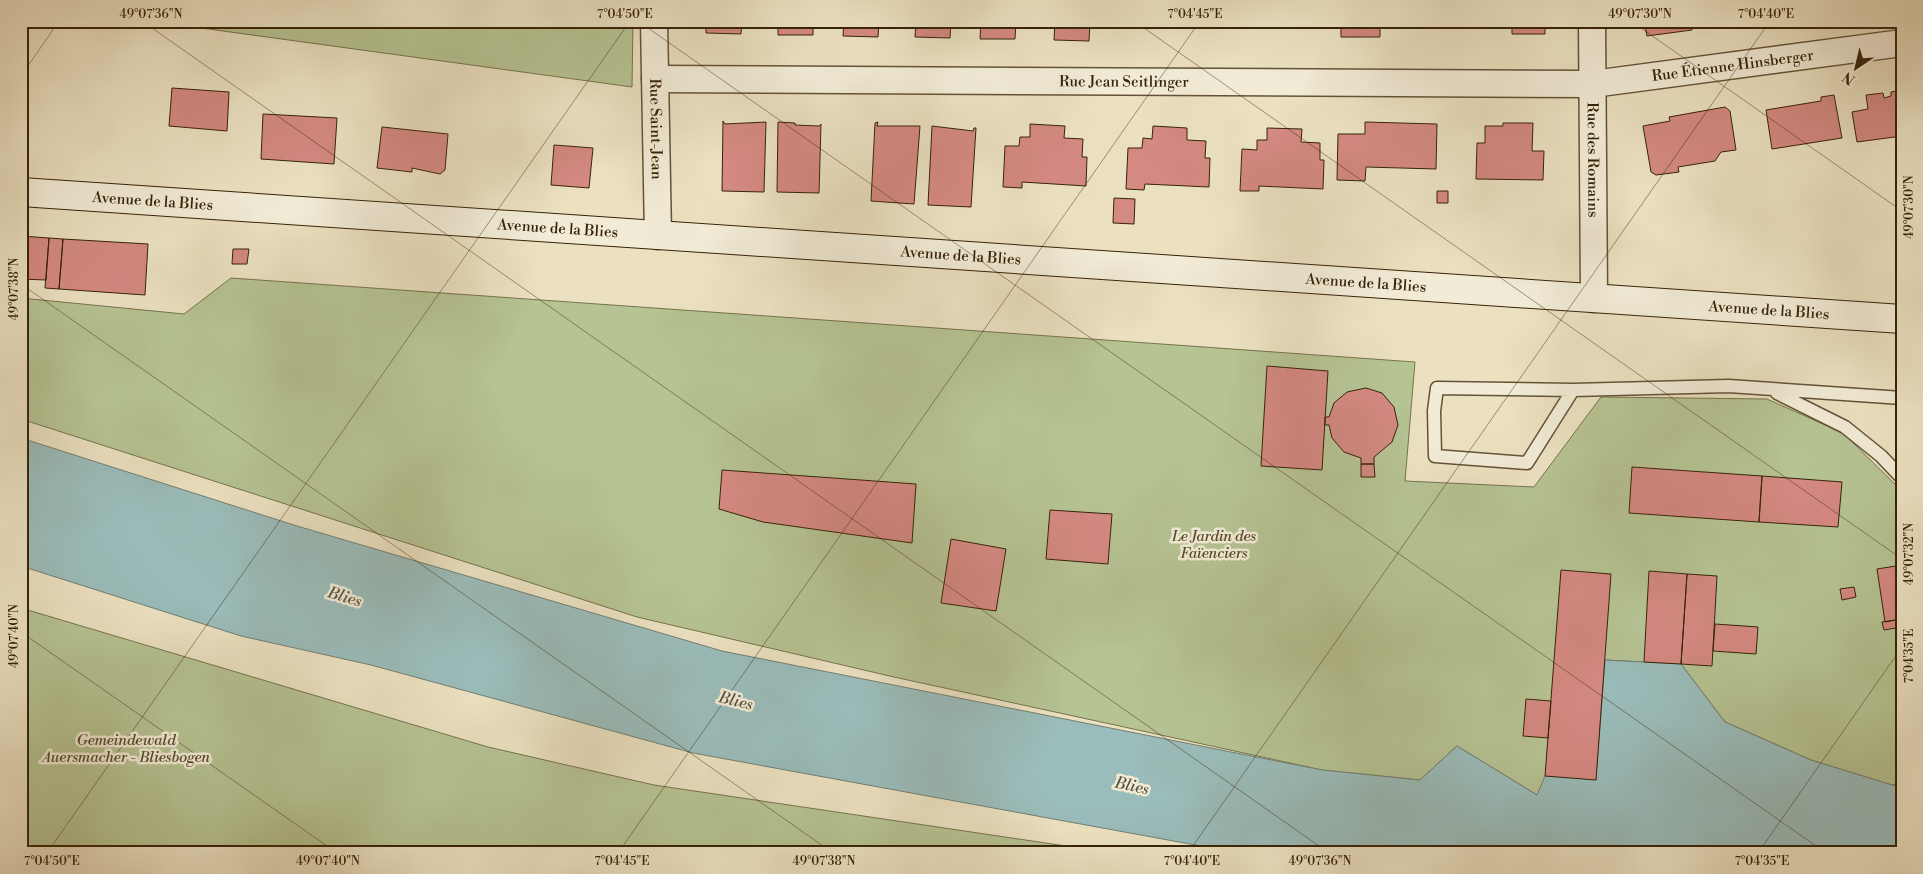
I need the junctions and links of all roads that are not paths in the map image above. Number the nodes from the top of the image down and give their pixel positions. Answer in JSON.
{"nodes":[{"id":1,"x":654,"y":21,"type":"edge"},
{"id":2,"x":1592,"y":21,"type":"edge"},
{"id":3,"x":1902,"y":42,"type":"edge"},
{"id":4,"x":655,"y":79,"type":"junction"},
{"id":5,"x":1593,"y":84,"type":"junction"},
{"id":6,"x":21,"y":192,"type":"edge"},
{"id":7,"x":658,"y":236,"type":"junction"},
{"id":8,"x":1594,"y":300,"type":"junction"},
{"id":9,"x":1902,"y":319,"type":"edge"},
{"id":10,"x":1573,"y":390,"type":"junction"},
{"id":11,"x":1770,"y":390,"type":"junction"},
{"id":12,"x":1902,"y":398,"type":"edge"},
{"id":13,"x":1902,"y":478,"type":"edge"}],
"edges":[{"from":1,"to":4,"type":"street","name":"Rue Saint-Jean"},
{"from":2,"to":5,"type":"street","name":"Rue des Romains"},
{"from":3,"to":5,"type":"street","name":"Rue Étienne Hinsberger"},
{"from":4,"to":5,"type":"street","name":"Rue Jean Seitlinger"},
{"from":4,"to":7,"type":"street","name":"Rue Saint-Jean"},
{"from":5,"to":8,"type":"street","name":"Rue des Romains"},
{"from":6,"to":7,"type":"main road","name":"Avenue de la Blies"},
{"from":7,"to":8,"type":"main road","name":"Avenue de la Blies"},
{"from":8,"to":9,"type":"main road","name":"Avenue de la Blies"},
{"from":10,"to":10,"type":"lane"},
{"from":10,"to":11,"type":"lane"},
{"from":11,"to":12,"type":"lane"},
{"from":11,"to":13,"type":"lane"}]}
